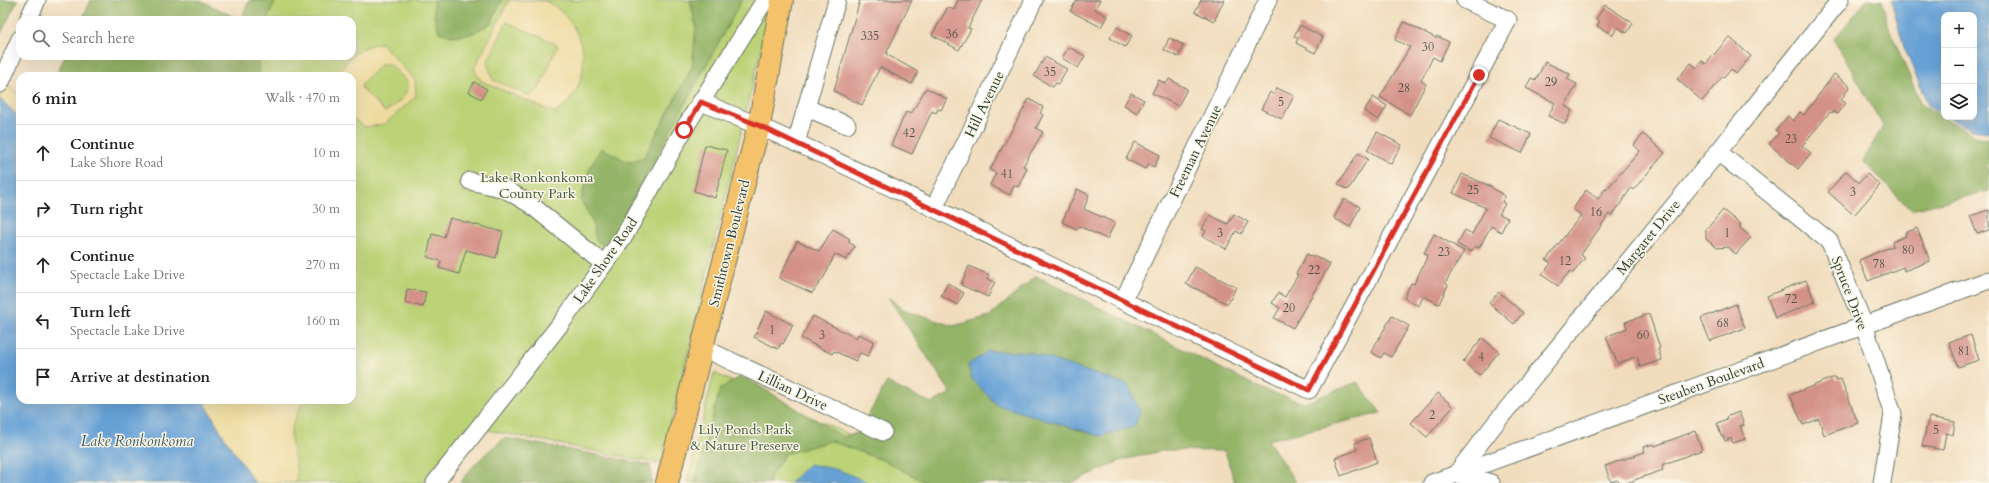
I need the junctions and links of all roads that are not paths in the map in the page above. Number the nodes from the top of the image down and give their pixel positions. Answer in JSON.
{"nodes":[{"id":1,"x":37,"y":0,"type":"edge"},
{"id":2,"x":765,"y":0,"type":"edge"},
{"id":3,"x":782,"y":0,"type":"edge"},
{"id":4,"x":837,"y":0,"type":"edge"},
{"id":5,"x":1034,"y":0,"type":"edge"},
{"id":6,"x":1268,"y":0,"type":"edge"},
{"id":7,"x":1465,"y":0,"type":"edge"},
{"id":8,"x":1840,"y":0,"type":"edge"},
{"id":9,"x":30,"y":16,"type":"edge"},
{"id":10,"x":16,"y":48,"type":"edge"},
{"id":11,"x":0,"y":84,"type":"edge"},
{"id":12,"x":701,"y":102,"type":"junction"},
{"id":13,"x":807,"y":108,"type":"junction"},
{"id":14,"x":758,"y":125,"type":"junction"},
{"id":15,"x":847,"y":125,"type":"dead end"},
{"id":16,"x":796,"y":143,"type":"junction"},
{"id":17,"x":1718,"y":152,"type":"junction"},
{"id":18,"x":470,"y":181,"type":"dead end"},
{"id":19,"x":934,"y":208,"type":"junction"},
{"id":20,"x":604,"y":264,"type":"junction"},
{"id":21,"x":1989,"y":280,"type":"edge"},
{"id":22,"x":1123,"y":301,"type":"junction"},
{"id":23,"x":1864,"y":325,"type":"junction"},
{"id":24,"x":703,"y":348,"type":"junction"},
{"id":25,"x":883,"y":432,"type":"dead end"},
{"id":26,"x":1456,"y":474,"type":"junction"},
{"id":27,"x":435,"y":483,"type":"edge"},
{"id":28,"x":667,"y":483,"type":"edge"},
{"id":29,"x":1432,"y":483,"type":"edge"},
{"id":30,"x":1491,"y":483,"type":"edge"},
{"id":31,"x":1882,"y":483,"type":"edge"}],
"edges":[{"from":1,"to":9,"type":"street"},
{"from":2,"to":12,"type":"street","name":"Lake Shore Road"},
{"from":3,"to":14,"type":"main road","name":"Smithtown Boulevard"},
{"from":4,"to":13,"type":"street"},
{"from":5,"to":19,"type":"street","name":"Hill Avenue"},
{"from":6,"to":22,"type":"street","name":"Freeman Avenue"},
{"from":7,"to":22,"type":"street"},
{"from":8,"to":17,"type":"street","name":"Margaret Drive"},
{"from":10,"to":11,"type":"street"},
{"from":12,"to":14,"type":"street"},
{"from":12,"to":20,"type":"street","name":"Lake Shore Road"},
{"from":13,"to":15,"type":"street"},
{"from":13,"to":16,"type":"street"},
{"from":14,"to":16,"type":"street"},
{"from":14,"to":24,"type":"main road","name":"Smithtown Boulevard"},
{"from":16,"to":19,"type":"street"},
{"from":17,"to":23,"type":"street","name":"Spruce Drive"},
{"from":17,"to":26,"type":"street","name":"Margaret Drive"},
{"from":18,"to":20,"type":"street"},
{"from":19,"to":22,"type":"street"},
{"from":20,"to":27,"type":"street","name":"Lake Shore Road"},
{"from":21,"to":23,"type":"street","name":"Steuben Boulevard"},
{"from":23,"to":26,"type":"street","name":"Steuben Boulevard"},
{"from":23,"to":31,"type":"street","name":"Spruce Drive"},
{"from":24,"to":25,"type":"street","name":"Lillian Drive"},
{"from":24,"to":28,"type":"main road","name":"Smithtown Boulevard"},
{"from":26,"to":29,"type":"street","name":"Steuben Boulevard"},
{"from":26,"to":30,"type":"street"}]}
